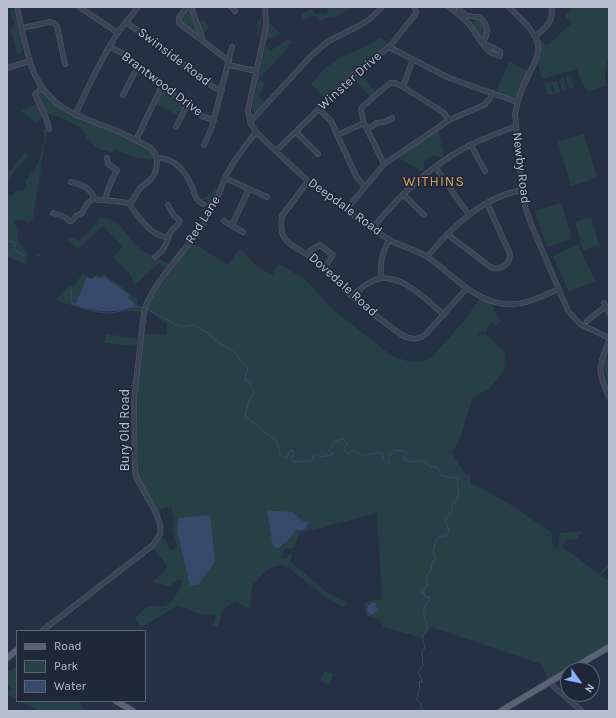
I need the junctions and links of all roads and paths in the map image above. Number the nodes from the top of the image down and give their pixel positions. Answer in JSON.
{"nodes":[{"id":1,"x":17,"y":7,"type":"edge"},
{"id":2,"x":79,"y":7,"type":"edge"},
{"id":3,"x":138,"y":7,"type":"edge"},
{"id":4,"x":231,"y":7,"type":"edge"},
{"id":5,"x":265,"y":7,"type":"edge"},
{"id":6,"x":382,"y":7,"type":"edge"},
{"id":7,"x":415,"y":7,"type":"edge"},
{"id":8,"x":449,"y":7,"type":"edge"},
{"id":9,"x":509,"y":7,"type":"edge"},
{"id":10,"x":552,"y":7,"type":"edge"},
{"id":11,"x":190,"y":8,"type":"edge"},
{"id":12,"x":460,"y":9,"type":"dead end"},
{"id":13,"x":235,"y":12,"type":"dead end"},
{"id":14,"x":126,"y":22,"type":"junction"},
{"id":15,"x":22,"y":28,"type":"junction"},
{"id":16,"x":118,"y":33,"type":"junction"},
{"id":17,"x":535,"y":36,"type":"junction"},
{"id":18,"x":203,"y":41,"type":"junction"},
{"id":19,"x":110,"y":46,"type":"junction"},
{"id":20,"x":388,"y":47,"type":"junction"},
{"id":21,"x":230,"y":48,"type":"dead end"},
{"id":22,"x":413,"y":59,"type":"junction"},
{"id":23,"x":30,"y":61,"type":"junction"},
{"id":24,"x":229,"y":63,"type":"junction"},
{"id":25,"x":65,"y":64,"type":"dead end"},
{"id":26,"x":7,"y":68,"type":"edge"},
{"id":27,"x":137,"y":68,"type":"junction"},
{"id":28,"x":256,"y":71,"type":"junction"},
{"id":29,"x":162,"y":86,"type":"junction"},
{"id":30,"x":403,"y":87,"type":"junction"},
{"id":31,"x":42,"y":88,"type":"junction"},
{"id":32,"x":222,"y":90,"type":"junction"},
{"id":33,"x":493,"y":93,"type":"junction"},
{"id":34,"x":123,"y":95,"type":"dead end"},
{"id":35,"x":517,"y":102,"type":"junction"},
{"id":36,"x":188,"y":105,"type":"junction"},
{"id":37,"x":319,"y":109,"type":"junction"},
{"id":38,"x":75,"y":115,"type":"junction"},
{"id":39,"x":392,"y":118,"type":"dead end"},
{"id":40,"x":214,"y":120,"type":"junction"},
{"id":41,"x":449,"y":120,"type":"junction"},
{"id":42,"x":250,"y":122,"type":"junction"},
{"id":43,"x":364,"y":123,"type":"junction"},
{"id":44,"x":516,"y":126,"type":"junction"},
{"id":45,"x":176,"y":127,"type":"dead end"},
{"id":46,"x":49,"y":129,"type":"dead end"},
{"id":47,"x":367,"y":129,"type":"junction"},
{"id":48,"x":256,"y":132,"type":"junction"},
{"id":49,"x":296,"y":132,"type":"junction"},
{"id":50,"x":338,"y":135,"type":"junction"},
{"id":51,"x":136,"y":140,"type":"junction"},
{"id":52,"x":204,"y":145,"type":"dead end"},
{"id":53,"x":471,"y":145,"type":"junction"},
{"id":54,"x":276,"y":151,"type":"junction"},
{"id":55,"x":318,"y":154,"type":"dead end"},
{"id":56,"x":106,"y":158,"type":"dead end"},
{"id":57,"x":157,"y":158,"type":"junction"},
{"id":58,"x":384,"y":164,"type":"junction"},
{"id":59,"x":435,"y":167,"type":"junction"},
{"id":60,"x":485,"y":171,"type":"dead end"},
{"id":61,"x":225,"y":178,"type":"junction"},
{"id":62,"x":308,"y":181,"type":"junction"},
{"id":63,"x":70,"y":182,"type":"dead end"},
{"id":64,"x":365,"y":187,"type":"junction"},
{"id":65,"x":249,"y":189,"type":"junction"},
{"id":66,"x":522,"y":190,"type":"junction"},
{"id":67,"x":403,"y":194,"type":"junction"},
{"id":68,"x":267,"y":197,"type":"dead end"},
{"id":69,"x":94,"y":198,"type":"junction"},
{"id":70,"x":105,"y":200,"type":"junction"},
{"id":71,"x":129,"y":203,"type":"junction"},
{"id":72,"x":487,"y":203,"type":"junction"},
{"id":73,"x":167,"y":204,"type":"dead end"},
{"id":74,"x":203,"y":204,"type":"dead end"},
{"id":75,"x":346,"y":210,"type":"junction"},
{"id":76,"x":53,"y":213,"type":"dead end"},
{"id":77,"x":424,"y":215,"type":"dead end"},
{"id":78,"x":469,"y":215,"type":"junction"},
{"id":79,"x":224,"y":221,"type":"dead end"},
{"id":80,"x":232,"y":225,"type":"junction"},
{"id":81,"x":373,"y":228,"type":"junction"},
{"id":82,"x":243,"y":232,"type":"dead end"},
{"id":83,"x":447,"y":234,"type":"junction"},
{"id":84,"x":167,"y":238,"type":"junction"},
{"id":85,"x":389,"y":240,"type":"junction"},
{"id":86,"x":308,"y":254,"type":"junction"},
{"id":87,"x":155,"y":257,"type":"dead end"},
{"id":88,"x":427,"y":257,"type":"junction"},
{"id":89,"x":325,"y":267,"type":"junction"},
{"id":90,"x":381,"y":278,"type":"junction"},
{"id":91,"x":467,"y":288,"type":"junction"},
{"id":92,"x":559,"y":290,"type":"junction"},
{"id":93,"x":352,"y":297,"type":"junction"},
{"id":94,"x":144,"y":312,"type":"joint"},
{"id":95,"x":609,"y":313,"type":"edge"},
{"id":96,"x":444,"y":315,"type":"junction"},
{"id":97,"x":589,"y":321,"type":"dead end"},
{"id":98,"x":609,"y":338,"type":"edge"},
{"id":99,"x":609,"y":341,"type":"edge"},
{"id":100,"x":609,"y":397,"type":"edge"},
{"id":101,"x":43,"y":630,"type":"edge"},
{"id":102,"x":609,"y":647,"type":"edge"},
{"id":103,"x":16,"y":651,"type":"edge"},
{"id":104,"x":7,"y":658,"type":"edge"},
{"id":105,"x":583,"y":662,"type":"edge"},
{"id":106,"x":560,"y":676,"type":"edge"},
{"id":107,"x":550,"y":682,"type":"junction"},
{"id":108,"x":118,"y":702,"type":"edge"},
{"id":109,"x":133,"y":711,"type":"edge"},
{"id":110,"x":501,"y":711,"type":"edge"},
{"id":111,"x":582,"y":711,"type":"edge"}],
"edges":[{"from":1,"to":15,"type":"street"},
{"from":2,"to":16,"type":"street"},
{"from":3,"to":14,"type":"street"},
{"from":4,"to":13,"type":"street"},
{"from":5,"to":28,"type":"street","name":"Deepdale Road"},
{"from":6,"to":42,"type":"street"},
{"from":7,"to":20,"type":"street","name":"Winster Drive"},
{"from":8,"to":12,"type":"street"},
{"from":9,"to":17,"type":"street"},
{"from":10,"to":17,"type":"street"},
{"from":11,"to":18,"type":"street"},
{"from":11,"to":18,"type":"street"},
{"from":14,"to":16,"type":"street"},
{"from":14,"to":32,"type":"street","name":"Swinside Road"},
{"from":15,"to":23,"type":"street"},
{"from":15,"to":25,"type":"street"},
{"from":16,"to":19,"type":"street"},
{"from":17,"to":35,"type":"street","name":"Newby Road"},
{"from":18,"to":24,"type":"street"},
{"from":19,"to":27,"type":"street","name":"Brantwood Drive"},
{"from":19,"to":38,"type":"street"},
{"from":20,"to":22,"type":"street"},
{"from":20,"to":37,"type":"street","name":"Winster Drive"},
{"from":21,"to":24,"type":"street"},
{"from":22,"to":30,"type":"street"},
{"from":22,"to":33,"type":"street"},
{"from":23,"to":26,"type":"street"},
{"from":23,"to":31,"type":"street"},
{"from":24,"to":28,"type":"street"},
{"from":24,"to":32,"type":"street"},
{"from":27,"to":29,"type":"street","name":"Brantwood Drive"},
{"from":27,"to":34,"type":"street"},
{"from":28,"to":42,"type":"street","name":"Deepdale Road"},
{"from":29,"to":36,"type":"street","name":"Brantwood Drive"},
{"from":29,"to":51,"type":"street"},
{"from":30,"to":41,"type":"street"},
{"from":30,"to":43,"type":"street"},
{"from":31,"to":38,"type":"street"},
{"from":31,"to":46,"type":"street"},
{"from":32,"to":40,"type":"street"},
{"from":33,"to":35,"type":"street"},
{"from":33,"to":41,"type":"street"},
{"from":35,"to":44,"type":"street","name":"Newby Road"},
{"from":36,"to":40,"type":"street","name":"Brantwood Drive"},
{"from":36,"to":45,"type":"street"},
{"from":37,"to":49,"type":"street","name":"Winster Drive"},
{"from":37,"to":50,"type":"street"},
{"from":38,"to":51,"type":"street"},
{"from":39,"to":47,"type":"street"},
{"from":40,"to":52,"type":"street"},
{"from":41,"to":58,"type":"street"},
{"from":42,"to":48,"type":"street","name":"Deepdale Road"},
{"from":43,"to":47,"type":"street"},
{"from":43,"to":50,"type":"street"},
{"from":44,"to":53,"type":"street"},
{"from":44,"to":66,"type":"street","name":"Newby Road"},
{"from":47,"to":58,"type":"street"},
{"from":48,"to":54,"type":"street","name":"Deepdale Road"},
{"from":48,"to":61,"type":"street","name":"Red Lane"},
{"from":49,"to":54,"type":"street","name":"Winster Drive"},
{"from":49,"to":55,"type":"street"},
{"from":50,"to":64,"type":"street"},
{"from":51,"to":57,"type":"street"},
{"from":53,"to":59,"type":"street"},
{"from":53,"to":60,"type":"street"},
{"from":54,"to":62,"type":"street","name":"Deepdale Road"},
{"from":56,"to":70,"type":"street"},
{"from":57,"to":71,"type":"street"},
{"from":57,"to":74,"type":"street"},
{"from":58,"to":64,"type":"street"},
{"from":59,"to":67,"type":"street"},
{"from":59,"to":78,"type":"street"},
{"from":61,"to":65,"type":"street"},
{"from":61,"to":94,"type":"street","name":"Red Lane"},
{"from":62,"to":75,"type":"street","name":"Deepdale Road"},
{"from":62,"to":86,"type":"street","name":"Dovedale Road"},
{"from":63,"to":69,"type":"street"},
{"from":64,"to":75,"type":"street"},
{"from":65,"to":68,"type":"street"},
{"from":65,"to":80,"type":"street"},
{"from":66,"to":72,"type":"street"},
{"from":66,"to":92,"type":"street","name":"Newby Road"},
{"from":67,"to":77,"type":"street"},
{"from":67,"to":81,"type":"street"},
{"from":69,"to":70,"type":"street"},
{"from":69,"to":76,"type":"street"},
{"from":70,"to":71,"type":"street"},
{"from":71,"to":84,"type":"street"},
{"from":72,"to":78,"type":"street"},
{"from":72,"to":83,"type":"street"},
{"from":73,"to":84,"type":"street"},
{"from":75,"to":81,"type":"street","name":"Deepdale Road"},
{"from":78,"to":83,"type":"street"},
{"from":79,"to":80,"type":"street"},
{"from":80,"to":82,"type":"street"},
{"from":81,"to":85,"type":"street","name":"Deepdale Road"},
{"from":83,"to":88,"type":"street"},
{"from":84,"to":87,"type":"street"},
{"from":85,"to":88,"type":"street","name":"Deepdale Road"},
{"from":85,"to":90,"type":"street"},
{"from":86,"to":89,"type":"street","name":"Dovedale Road"},
{"from":86,"to":89,"type":"street"},
{"from":88,"to":91,"type":"street","name":"Deepdale Road"},
{"from":89,"to":93,"type":"street","name":"Dovedale Road"},
{"from":90,"to":93,"type":"street"},
{"from":90,"to":96,"type":"street"},
{"from":91,"to":92,"type":"street","name":"Deepdale Road"},
{"from":91,"to":96,"type":"street","name":"Dovedale Road"},
{"from":92,"to":98,"type":"street","name":"Newby Road"},
{"from":93,"to":96,"type":"street","name":"Dovedale Road"},
{"from":94,"to":101,"type":"street","name":"Bury Old Road"},
{"from":95,"to":97,"type":"street"},
{"from":99,"to":100,"type":"street"},
{"from":102,"to":105,"type":"main road"},
{"from":103,"to":104,"type":"main road"},
{"from":106,"to":107,"type":"main road"},
{"from":107,"to":110,"type":"main road"},
{"from":107,"to":111,"type":"street"},
{"from":108,"to":109,"type":"main road"}]}
